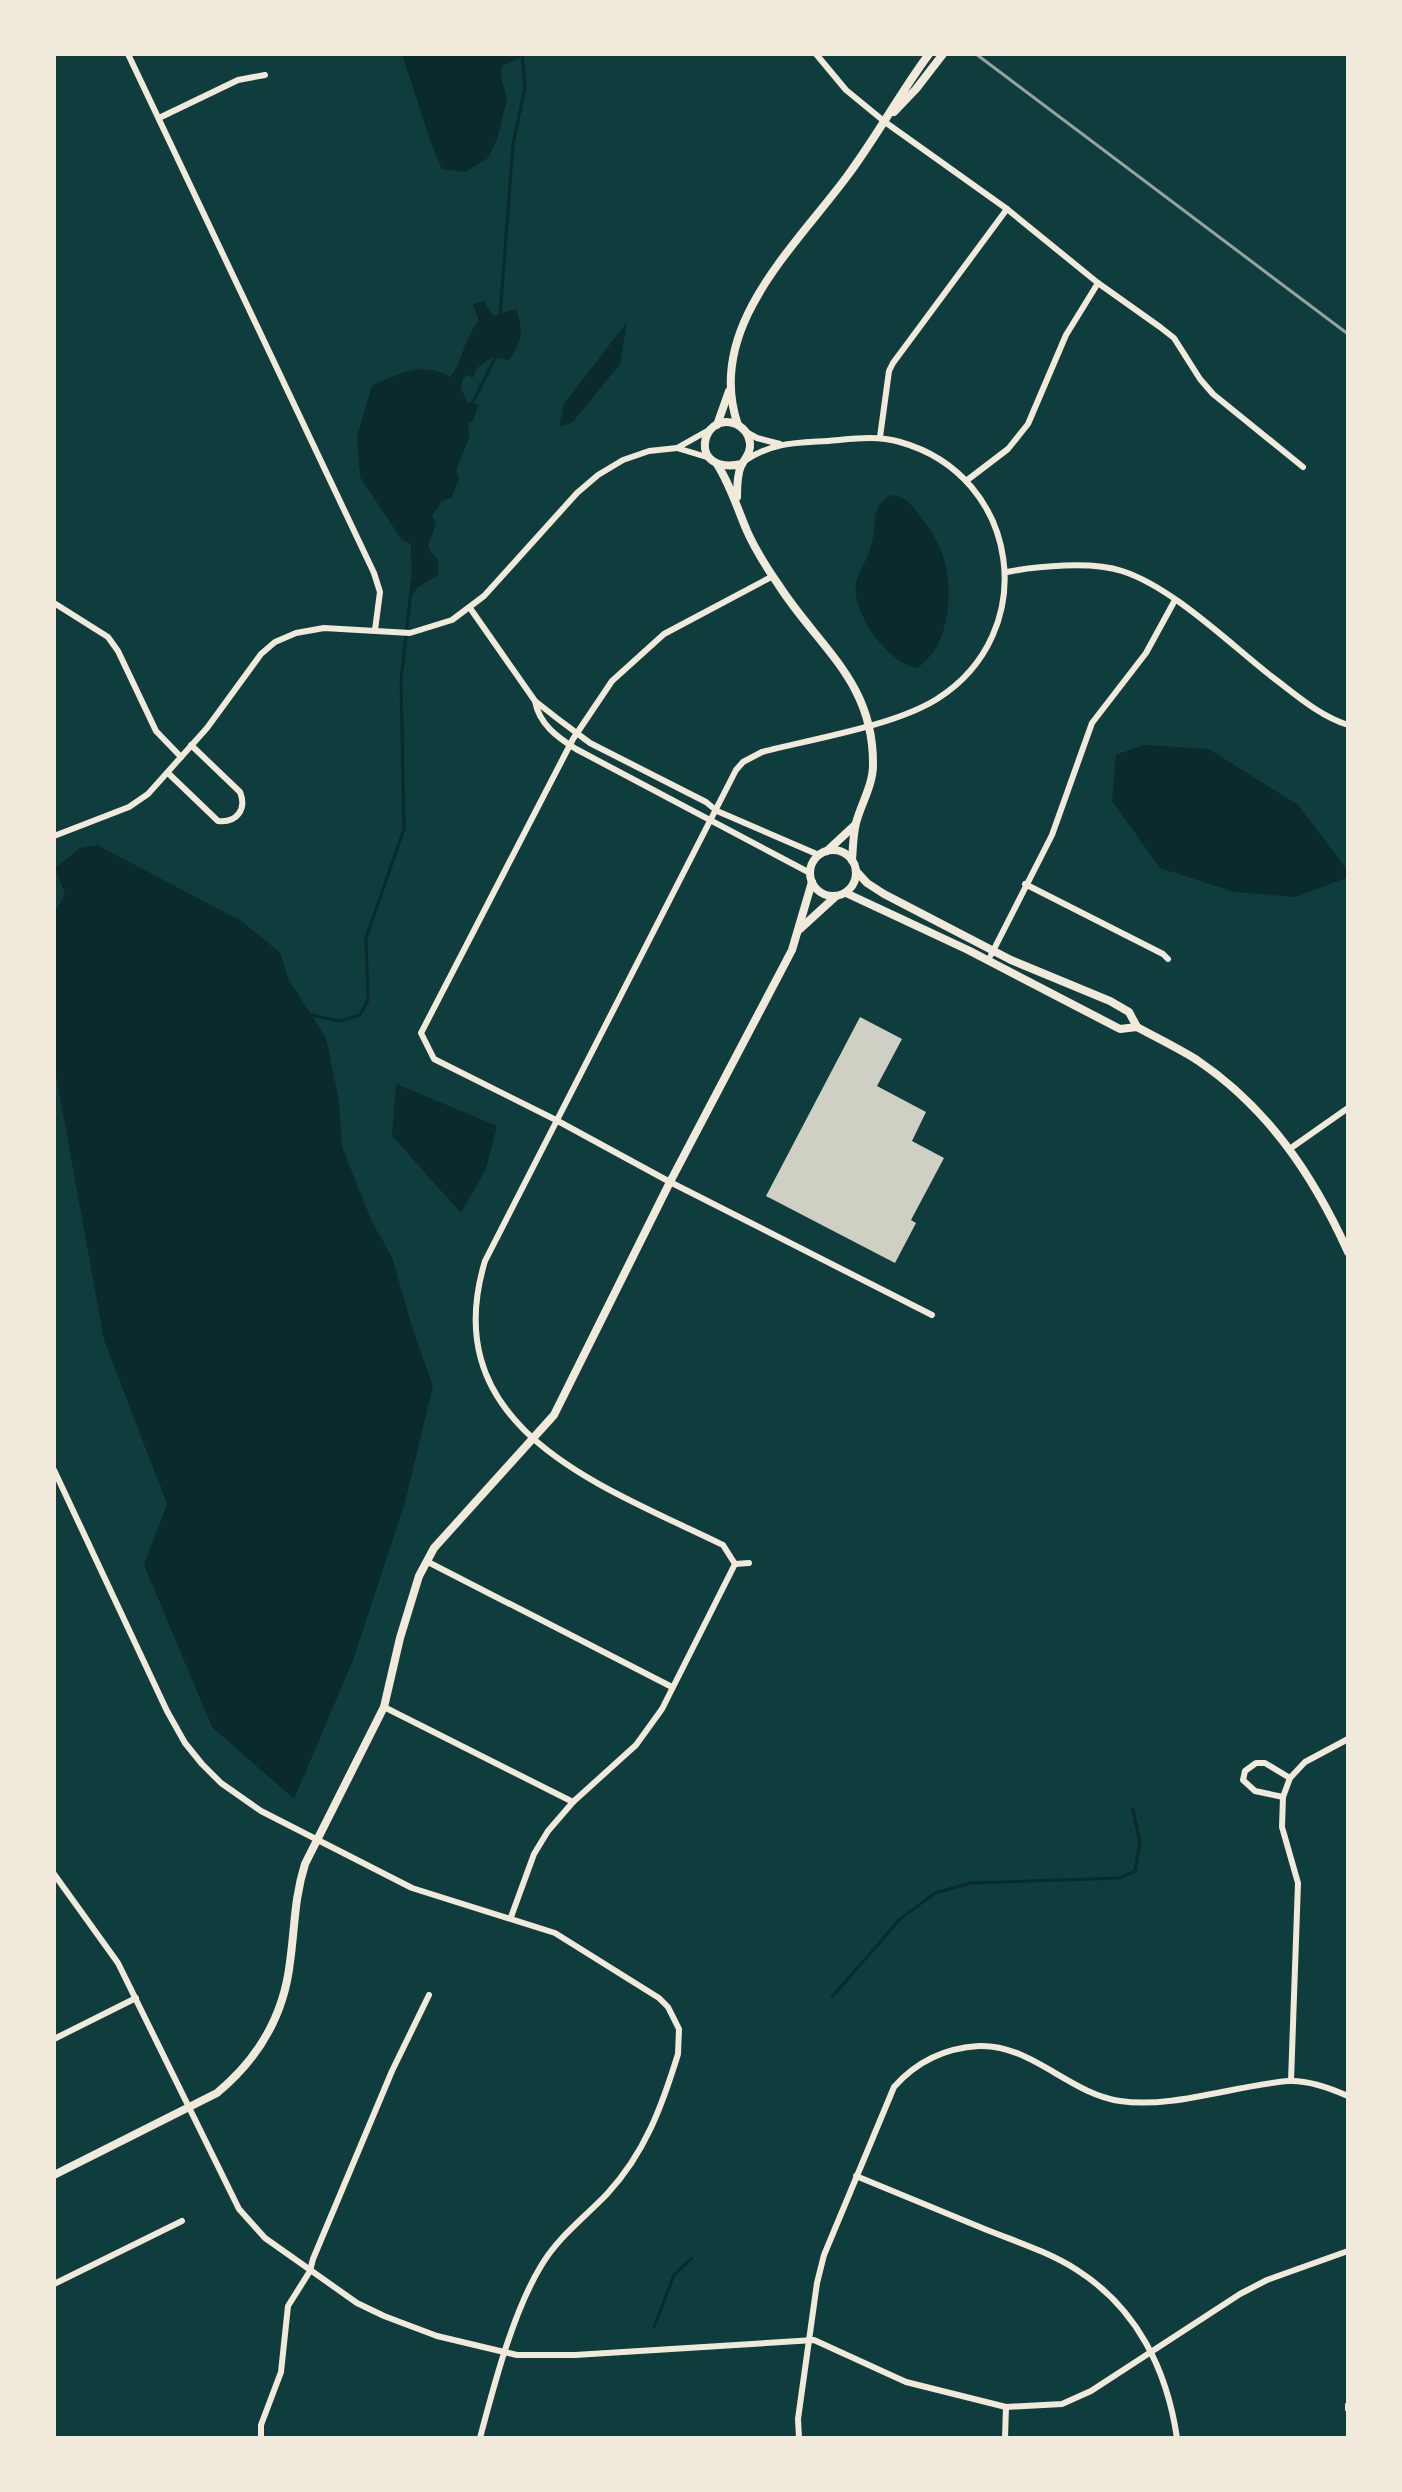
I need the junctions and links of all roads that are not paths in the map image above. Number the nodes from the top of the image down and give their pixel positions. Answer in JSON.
{"nodes":[{"id":1,"x":128,"y":54,"type":"edge"},
{"id":2,"x":816,"y":54,"type":"edge"},
{"id":3,"x":929,"y":54,"type":"edge"},
{"id":4,"x":943,"y":54,"type":"edge"},
{"id":5,"x":265,"y":75,"type":"dead end"},
{"id":6,"x":159,"y":118,"type":"junction"},
{"id":7,"x":885,"y":122,"type":"junction"},
{"id":8,"x":1007,"y":209,"type":"junction"},
{"id":9,"x":1098,"y":283,"type":"junction"},
{"id":10,"x":729,"y":390,"type":"junction"},
{"id":11,"x":714,"y":427,"type":"junction"},
{"id":12,"x":741,"y":428,"type":"junction"},
{"id":13,"x":880,"y":437,"type":"junction"},
{"id":14,"x":780,"y":444,"type":"junction"},
{"id":15,"x":677,"y":448,"type":"junction"},
{"id":16,"x":714,"y":461,"type":"junction"},
{"id":17,"x":744,"y":462,"type":"junction"},
{"id":18,"x":1303,"y":467,"type":"dead end"},
{"id":19,"x":966,"y":481,"type":"junction"},
{"id":20,"x":737,"y":502,"type":"junction"},
{"id":21,"x":1007,"y":572,"type":"junction"},
{"id":22,"x":773,"y":576,"type":"junction"},
{"id":23,"x":1175,"y":600,"type":"junction"},
{"id":24,"x":54,"y":603,"type":"edge"},
{"id":25,"x":470,"y":608,"type":"junction"},
{"id":26,"x":375,"y":630,"type":"junction"},
{"id":27,"x":535,"y":701,"type":"junction"},
{"id":28,"x":868,"y":725,"type":"junction"},
{"id":29,"x":1348,"y":725,"type":"edge"},
{"id":30,"x":573,"y":739,"type":"junction"},
{"id":31,"x":191,"y":745,"type":"junction"},
{"id":32,"x":181,"y":757,"type":"junction"},
{"id":33,"x":168,"y":773,"type":"junction"},
{"id":34,"x":717,"y":811,"type":"junction"},
{"id":35,"x":712,"y":820,"type":"junction"},
{"id":36,"x":855,"y":824,"type":"junction"},
{"id":37,"x":54,"y":836,"type":"edge"},
{"id":38,"x":823,"y":853,"type":"junction"},
{"id":39,"x":852,"y":860,"type":"junction"},
{"id":40,"x":856,"y":871,"type":"junction"},
{"id":41,"x":811,"y":878,"type":"junction"},
{"id":42,"x":1025,"y":884,"type":"junction"},
{"id":43,"x":846,"y":893,"type":"junction"},
{"id":44,"x":835,"y":897,"type":"junction"},
{"id":45,"x":799,"y":930,"type":"junction"},
{"id":46,"x":994,"y":949,"type":"junction"},
{"id":47,"x":1168,"y":959,"type":"dead end"},
{"id":48,"x":988,"y":961,"type":"junction"},
{"id":49,"x":1137,"y":1027,"type":"junction"},
{"id":50,"x":1348,"y":1108,"type":"edge"},
{"id":51,"x":556,"y":1120,"type":"junction"},
{"id":52,"x":1291,"y":1148,"type":"junction"},
{"id":53,"x":670,"y":1182,"type":"junction"},
{"id":54,"x":1348,"y":1252,"type":"edge"},
{"id":55,"x":932,"y":1315,"type":"dead end"},
{"id":56,"x":533,"y":1440,"type":"junction"},
{"id":57,"x":54,"y":1470,"type":"edge"},
{"id":58,"x":428,"y":1562,"type":"junction"},
{"id":59,"x":749,"y":1563,"type":"dead end"},
{"id":60,"x":735,"y":1564,"type":"junction"},
{"id":61,"x":672,"y":1687,"type":"junction"},
{"id":62,"x":384,"y":1707,"type":"junction"},
{"id":63,"x":1348,"y":1739,"type":"edge"},
{"id":64,"x":1290,"y":1778,"type":"junction"},
{"id":65,"x":1283,"y":1797,"type":"junction"},
{"id":66,"x":573,"y":1802,"type":"junction"},
{"id":67,"x":317,"y":1839,"type":"junction"},
{"id":68,"x":54,"y":1874,"type":"edge"},
{"id":69,"x":511,"y":1917,"type":"junction"},
{"id":70,"x":429,"y":1995,"type":"dead end"},
{"id":71,"x":136,"y":1998,"type":"junction"},
{"id":72,"x":54,"y":2039,"type":"edge"},
{"id":73,"x":1291,"y":2081,"type":"junction"},
{"id":74,"x":1348,"y":2096,"type":"edge"},
{"id":75,"x":189,"y":2108,"type":"junction"},
{"id":76,"x":54,"y":2175,"type":"edge"},
{"id":77,"x":856,"y":2176,"type":"junction"},
{"id":78,"x":182,"y":2221,"type":"dead end"},
{"id":79,"x":1348,"y":2251,"type":"edge"},
{"id":80,"x":310,"y":2271,"type":"junction"},
{"id":81,"x":54,"y":2284,"type":"edge"},
{"id":82,"x":810,"y":2341,"type":"junction"},
{"id":83,"x":506,"y":2352,"type":"junction"},
{"id":84,"x":1153,"y":2352,"type":"junction"},
{"id":85,"x":1006,"y":2407,"type":"junction"},
{"id":86,"x":261,"y":2438,"type":"edge"},
{"id":87,"x":480,"y":2438,"type":"edge"},
{"id":88,"x":799,"y":2438,"type":"edge"},
{"id":89,"x":1005,"y":2438,"type":"edge"},
{"id":90,"x":1177,"y":2438,"type":"edge"}],
"edges":[{"from":1,"to":6,"type":"street"},
{"from":2,"to":7,"type":"street"},
{"from":3,"to":7,"type":"street"},
{"from":4,"to":7,"type":"street"},
{"from":5,"to":6,"type":"street"},
{"from":6,"to":26,"type":"street"},
{"from":7,"to":8,"type":"street"},
{"from":7,"to":10,"type":"street"},
{"from":8,"to":9,"type":"street"},
{"from":8,"to":13,"type":"street"},
{"from":9,"to":18,"type":"street"},
{"from":9,"to":19,"type":"street"},
{"from":10,"to":11,"type":"street"},
{"from":10,"to":12,"type":"street"},
{"from":11,"to":12,"type":"street"},
{"from":11,"to":15,"type":"street"},
{"from":11,"to":16,"type":"street"},
{"from":12,"to":14,"type":"street"},
{"from":12,"to":17,"type":"street"},
{"from":13,"to":14,"type":"street"},
{"from":13,"to":19,"type":"street"},
{"from":14,"to":17,"type":"street"},
{"from":15,"to":16,"type":"street"},
{"from":15,"to":25,"type":"street"},
{"from":16,"to":17,"type":"street"},
{"from":16,"to":20,"type":"street"},
{"from":17,"to":20,"type":"street"},
{"from":19,"to":21,"type":"street"},
{"from":20,"to":22,"type":"street"},
{"from":21,"to":23,"type":"street"},
{"from":21,"to":28,"type":"street"},
{"from":22,"to":28,"type":"street"},
{"from":22,"to":30,"type":"street"},
{"from":23,"to":29,"type":"street"},
{"from":23,"to":42,"type":"street"},
{"from":24,"to":32,"type":"street"},
{"from":25,"to":26,"type":"street"},
{"from":25,"to":27,"type":"street"},
{"from":26,"to":31,"type":"street"},
{"from":27,"to":30,"type":"street"},
{"from":27,"to":30,"type":"street"},
{"from":28,"to":34,"type":"street"},
{"from":28,"to":36,"type":"street"},
{"from":30,"to":34,"type":"street"},
{"from":30,"to":35,"type":"street"},
{"from":30,"to":51,"type":"street"},
{"from":31,"to":32,"type":"street"},
{"from":31,"to":33,"type":"street"},
{"from":32,"to":33,"type":"street"},
{"from":33,"to":37,"type":"street"},
{"from":34,"to":35,"type":"street"},
{"from":34,"to":38,"type":"street"},
{"from":35,"to":41,"type":"street"},
{"from":35,"to":51,"type":"street"},
{"from":36,"to":38,"type":"street"},
{"from":36,"to":39,"type":"street"},
{"from":38,"to":39,"type":"street"},
{"from":38,"to":41,"type":"street"},
{"from":39,"to":40,"type":"street"},
{"from":40,"to":43,"type":"street"},
{"from":40,"to":46,"type":"street"},
{"from":41,"to":44,"type":"street"},
{"from":41,"to":45,"type":"street"},
{"from":42,"to":46,"type":"street"},
{"from":42,"to":47,"type":"street"},
{"from":43,"to":44,"type":"street"},
{"from":43,"to":48,"type":"street"},
{"from":44,"to":45,"type":"street"},
{"from":45,"to":53,"type":"street"},
{"from":46,"to":48,"type":"street"},
{"from":46,"to":49,"type":"street"},
{"from":48,"to":49,"type":"street"},
{"from":49,"to":52,"type":"street"},
{"from":50,"to":52,"type":"street"},
{"from":51,"to":53,"type":"street"},
{"from":51,"to":56,"type":"street"},
{"from":52,"to":54,"type":"street"},
{"from":53,"to":55,"type":"street"},
{"from":53,"to":56,"type":"street"},
{"from":56,"to":58,"type":"street"},
{"from":56,"to":60,"type":"street"},
{"from":57,"to":67,"type":"street"},
{"from":58,"to":61,"type":"street"},
{"from":58,"to":62,"type":"street"},
{"from":59,"to":60,"type":"street"},
{"from":60,"to":61,"type":"street"},
{"from":61,"to":66,"type":"street"},
{"from":62,"to":66,"type":"street"},
{"from":62,"to":67,"type":"street"},
{"from":63,"to":64,"type":"street"},
{"from":64,"to":65,"type":"street"},
{"from":64,"to":65,"type":"street"},
{"from":65,"to":73,"type":"street"},
{"from":66,"to":69,"type":"street"},
{"from":67,"to":69,"type":"street"},
{"from":67,"to":75,"type":"street"},
{"from":68,"to":71,"type":"street"},
{"from":69,"to":83,"type":"street"},
{"from":70,"to":80,"type":"street"},
{"from":71,"to":72,"type":"street"},
{"from":71,"to":75,"type":"street"},
{"from":73,"to":74,"type":"street"},
{"from":73,"to":77,"type":"street"},
{"from":75,"to":76,"type":"street"},
{"from":75,"to":80,"type":"street"},
{"from":77,"to":82,"type":"street"},
{"from":77,"to":84,"type":"street"},
{"from":78,"to":81,"type":"street"},
{"from":79,"to":84,"type":"street"},
{"from":80,"to":83,"type":"street"},
{"from":80,"to":86,"type":"street"},
{"from":82,"to":83,"type":"street"},
{"from":82,"to":85,"type":"street"},
{"from":82,"to":88,"type":"street"},
{"from":83,"to":87,"type":"street"},
{"from":84,"to":85,"type":"street"},
{"from":84,"to":90,"type":"street"},
{"from":85,"to":89,"type":"street"}]}
